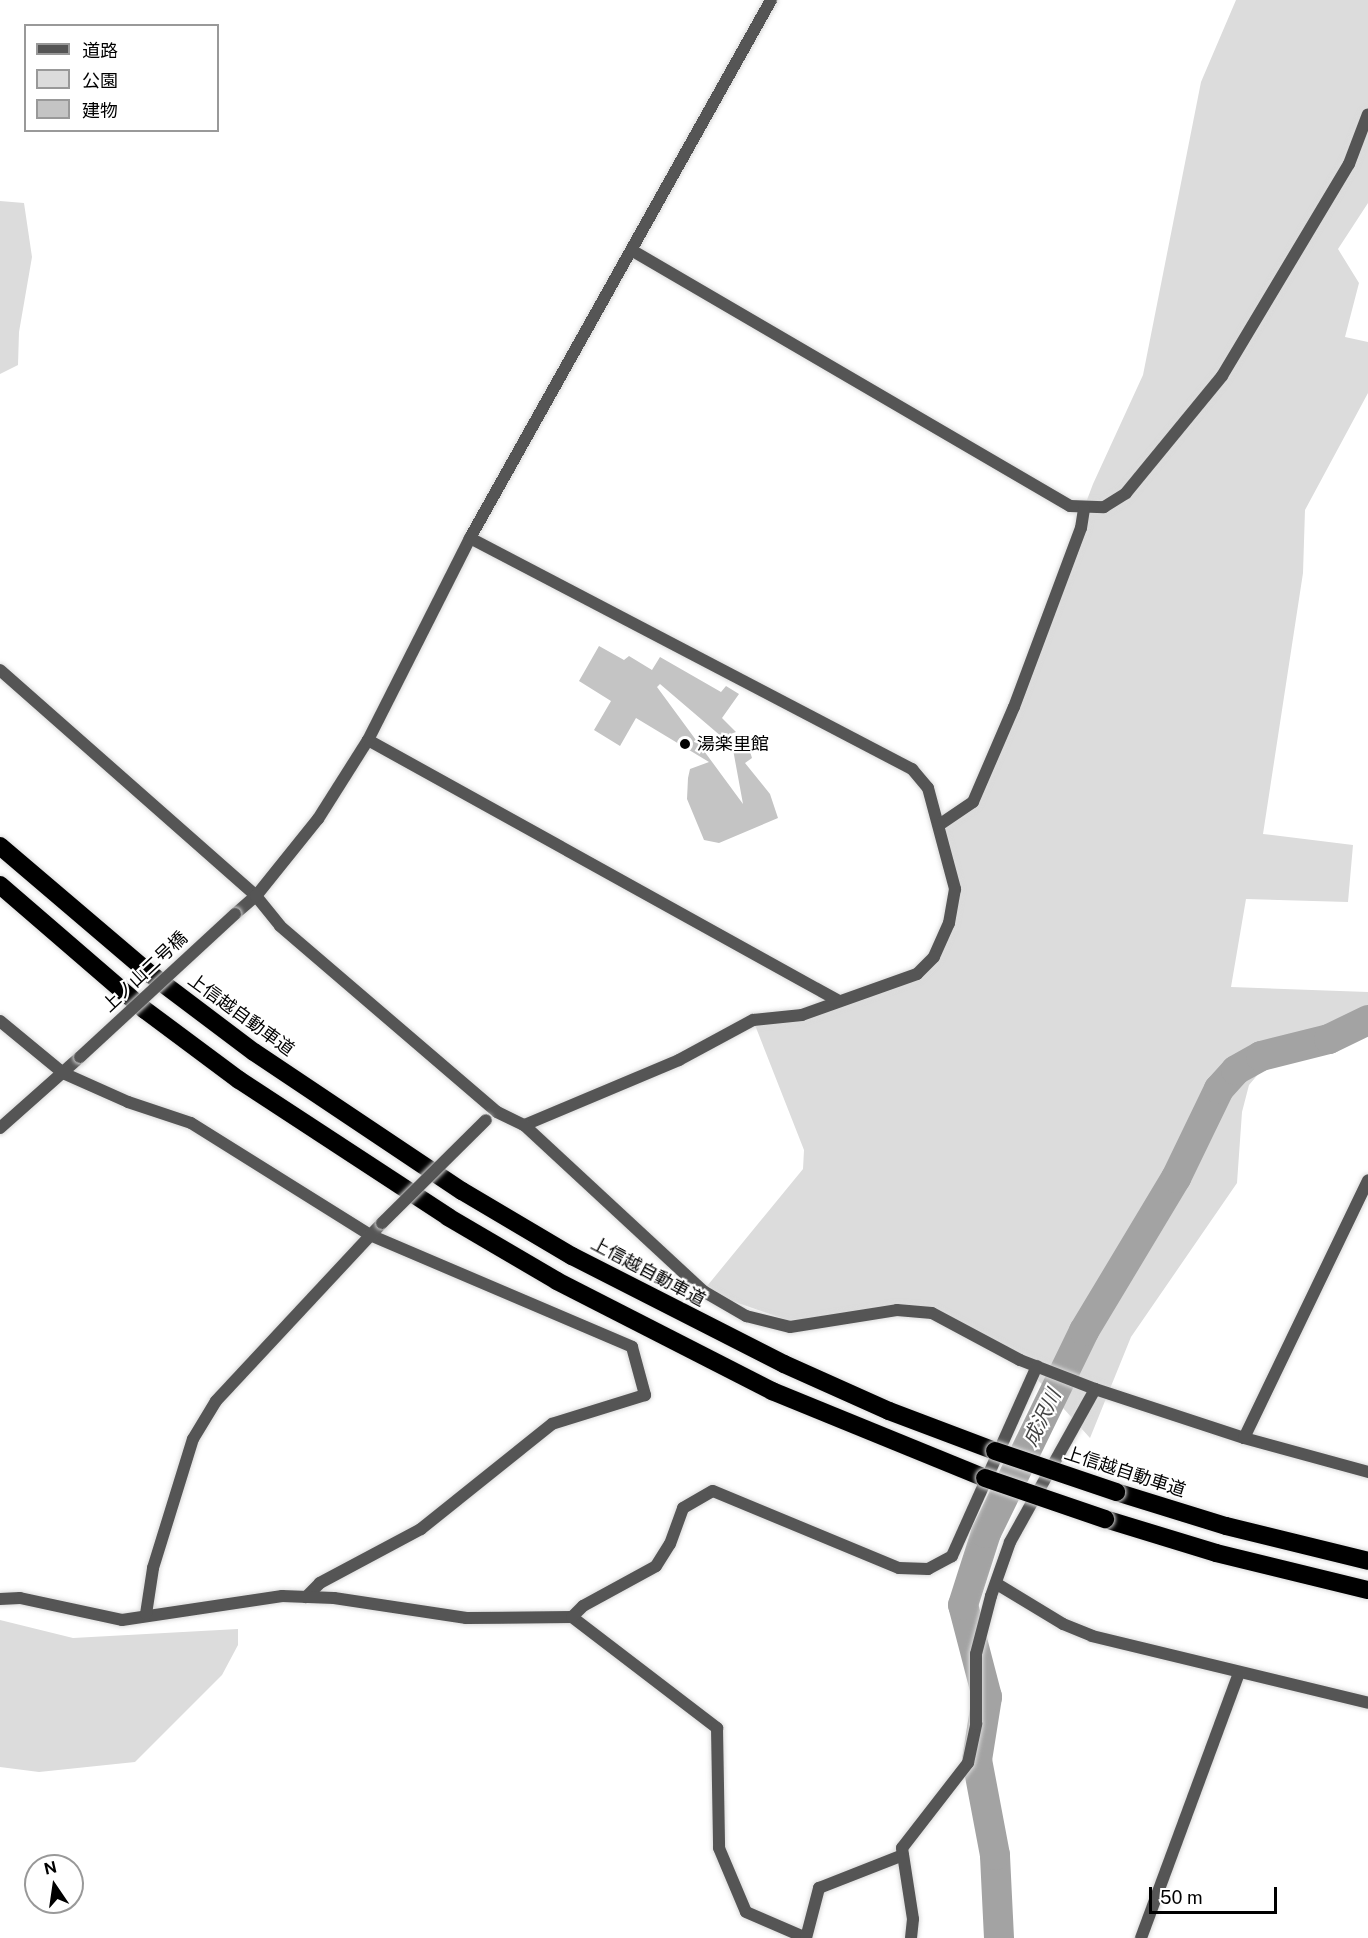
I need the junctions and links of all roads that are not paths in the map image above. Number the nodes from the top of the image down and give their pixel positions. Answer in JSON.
{"nodes":[{"id":1,"x":771,"y":0,"type":"edge"},
{"id":2,"x":1368,"y":114,"type":"edge"},
{"id":3,"x":633,"y":251,"type":"junction"},
{"id":4,"x":1084,"y":509,"type":"junction"},
{"id":5,"x":470,"y":538,"type":"junction"},
{"id":6,"x":0,"y":670,"type":"edge"},
{"id":7,"x":368,"y":740,"type":"junction"},
{"id":8,"x":939,"y":825,"type":"junction"},
{"id":9,"x":0,"y":846,"type":"edge"},
{"id":10,"x":0,"y":885,"type":"edge"},
{"id":11,"x":256,"y":896,"type":"junction"},
{"id":12,"x":837,"y":1000,"type":"junction"},
{"id":13,"x":0,"y":1021,"type":"edge"},
{"id":14,"x":63,"y":1073,"type":"junction"},
{"id":15,"x":497,"y":1112,"type":"junction"},
{"id":16,"x":524,"y":1125,"type":"junction"},
{"id":17,"x":0,"y":1128,"type":"edge"},
{"id":18,"x":1368,"y":1180,"type":"edge"},
{"id":19,"x":370,"y":1235,"type":"junction"},
{"id":20,"x":1036,"y":1366,"type":"junction"},
{"id":21,"x":1095,"y":1389,"type":"junction"},
{"id":22,"x":1244,"y":1438,"type":"junction"},
{"id":23,"x":1368,"y":1472,"type":"edge"},
{"id":24,"x":1368,"y":1562,"type":"edge"},
{"id":25,"x":997,"y":1584,"type":"junction"},
{"id":26,"x":1368,"y":1590,"type":"edge"},
{"id":27,"x":306,"y":1597,"type":"junction"},
{"id":28,"x":0,"y":1599,"type":"edge"},
{"id":29,"x":146,"y":1614,"type":"junction"},
{"id":30,"x":572,"y":1617,"type":"junction"},
{"id":31,"x":1239,"y":1673,"type":"junction"},
{"id":32,"x":1368,"y":1703,"type":"edge"},
{"id":33,"x":903,"y":1855,"type":"junction"},
{"id":34,"x":806,"y":1938,"type":"edge"},
{"id":35,"x":911,"y":1938,"type":"edge"},
{"id":36,"x":1141,"y":1938,"type":"edge"}],
"edges":[{"from":1,"to":3,"type":"street","name":"上ノ山二号橋"},
{"from":2,"to":4,"type":"street"},
{"from":3,"to":4,"type":"street"},
{"from":3,"to":5,"type":"street","name":"上ノ山二号橋"},
{"from":4,"to":8,"type":"street"},
{"from":5,"to":7,"type":"street","name":"上ノ山二号橋"},
{"from":5,"to":8,"type":"street"},
{"from":6,"to":11,"type":"street"},
{"from":7,"to":11,"type":"street","name":"上ノ山二号橋"},
{"from":7,"to":12,"type":"street"},
{"from":8,"to":12,"type":"street"},
{"from":9,"to":24,"type":"highway","name":"上信越自動車道","bridge":true},
{"from":10,"to":26,"type":"highway","bridge":true},
{"from":11,"to":14,"type":"street","name":"上ノ山二号橋","bridge":true},
{"from":11,"to":15,"type":"street"},
{"from":12,"to":16,"type":"street"},
{"from":13,"to":14,"type":"street"},
{"from":14,"to":17,"type":"street","name":"上ノ山二号橋"},
{"from":14,"to":19,"type":"street"},
{"from":15,"to":16,"type":"street"},
{"from":15,"to":19,"type":"street","bridge":true},
{"from":16,"to":20,"type":"street"},
{"from":18,"to":22,"type":"street"},
{"from":19,"to":27,"type":"street"},
{"from":19,"to":29,"type":"street"},
{"from":20,"to":21,"type":"street"},
{"from":20,"to":30,"type":"street"},
{"from":21,"to":22,"type":"street"},
{"from":21,"to":25,"type":"street"},
{"from":22,"to":23,"type":"street"},
{"from":25,"to":31,"type":"street"},
{"from":25,"to":33,"type":"street"},
{"from":27,"to":29,"type":"street"},
{"from":27,"to":30,"type":"street"},
{"from":28,"to":29,"type":"street"},
{"from":30,"to":34,"type":"street"},
{"from":31,"to":32,"type":"street"},
{"from":31,"to":36,"type":"street"},
{"from":33,"to":34,"type":"street"},
{"from":33,"to":35,"type":"street"}]}
